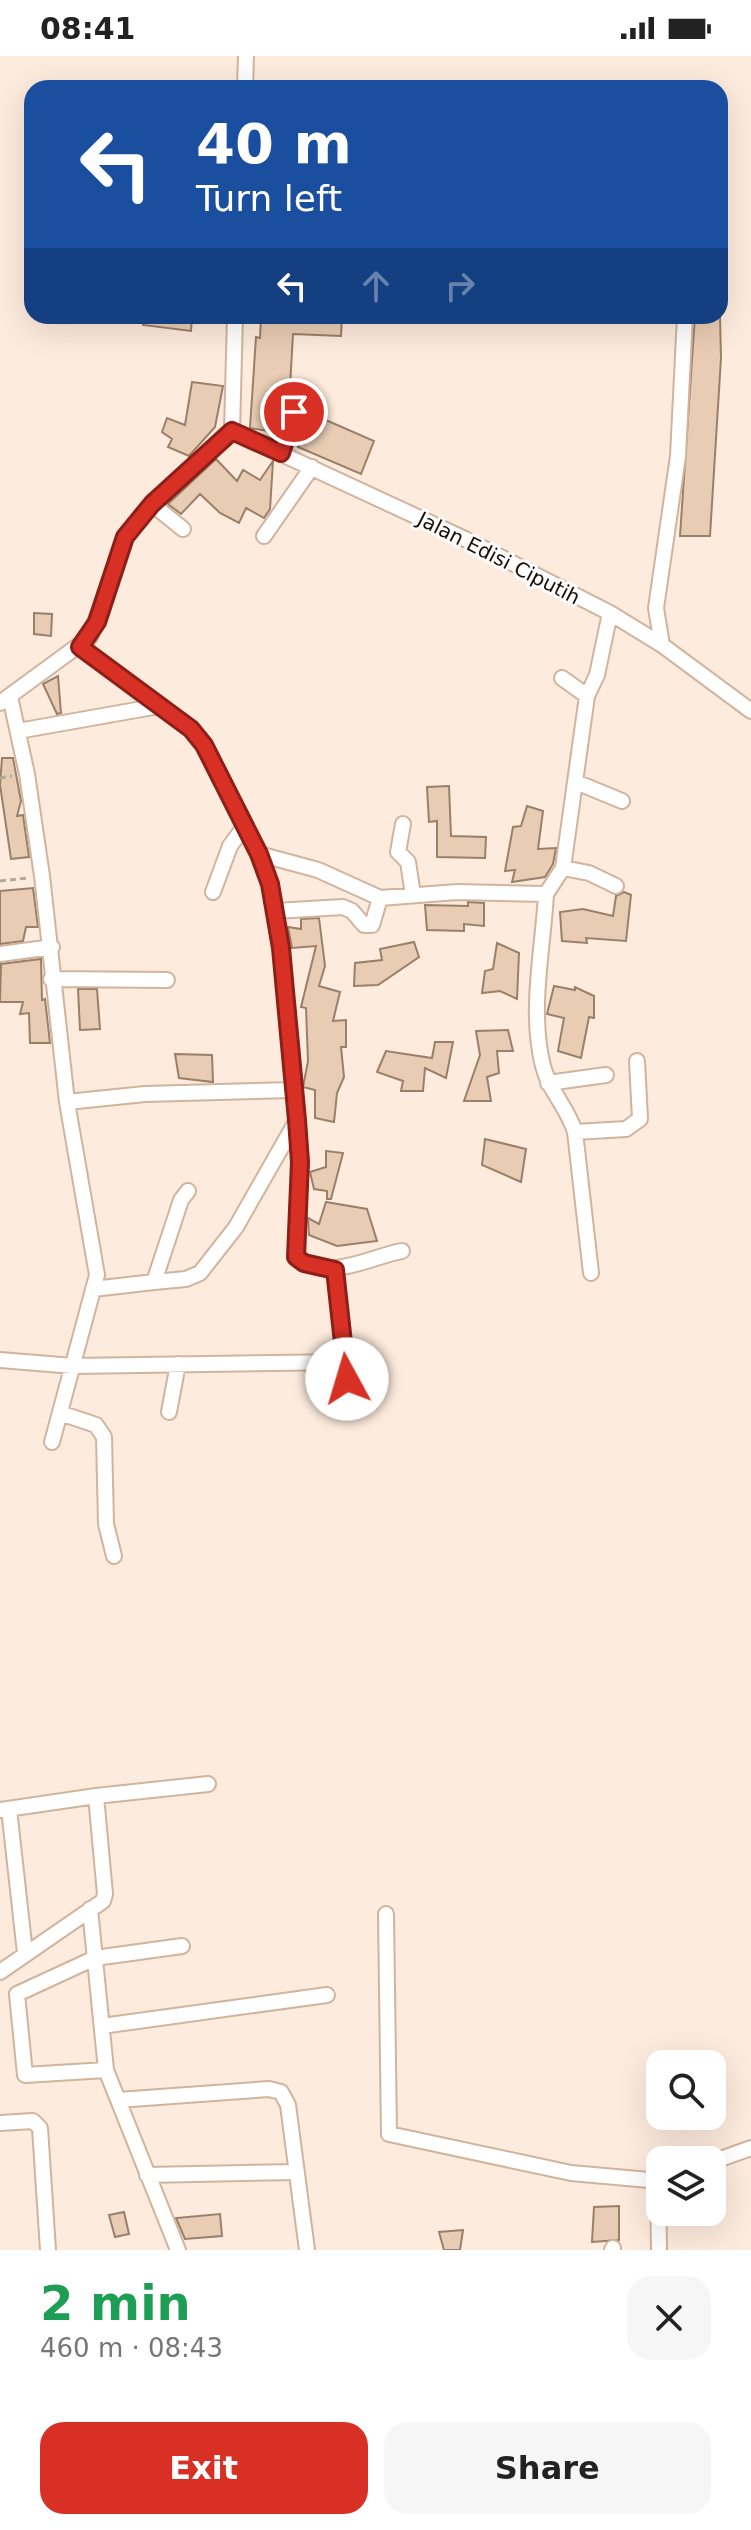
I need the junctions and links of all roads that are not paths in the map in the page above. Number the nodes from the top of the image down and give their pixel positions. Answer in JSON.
{"nodes":[{"id":1,"x":246,"y":56,"type":"edge"},
{"id":2,"x":245,"y":80,"type":"edge"},
{"id":3,"x":235,"y":324,"type":"edge"},
{"id":4,"x":685,"y":324,"type":"edge"},
{"id":5,"x":294,"y":412,"type":"dead end"},
{"id":6,"x":232,"y":431,"type":"junction"},
{"id":7,"x":281,"y":453,"type":"junction"},
{"id":8,"x":312,"y":467,"type":"junction"},
{"id":9,"x":152,"y":504,"type":"junction"},
{"id":10,"x":183,"y":529,"type":"dead end"},
{"id":11,"x":264,"y":536,"type":"dead end"},
{"id":12,"x":610,"y":613,"type":"junction"},
{"id":13,"x":662,"y":645,"type":"junction"},
{"id":14,"x":80,"y":647,"type":"junction"},
{"id":15,"x":562,"y":678,"type":"dead end"},
{"id":16,"x":587,"y":696,"type":"junction"},
{"id":17,"x":5,"y":700,"type":"edge"},
{"id":18,"x":159,"y":706,"type":"junction"},
{"id":19,"x":751,"y":711,"type":"edge"},
{"id":20,"x":18,"y":731,"type":"junction"},
{"id":21,"x":576,"y":782,"type":"junction"},
{"id":22,"x":622,"y":801,"type":"dead end"},
{"id":23,"x":403,"y":824,"type":"dead end"},
{"id":24,"x":244,"y":827,"type":"junction"},
{"id":25,"x":259,"y":854,"type":"junction"},
{"id":26,"x":563,"y":868,"type":"junction"},
{"id":27,"x":616,"y":886,"type":"dead end"},
{"id":28,"x":213,"y":892,"type":"dead end"},
{"id":29,"x":546,"y":894,"type":"junction"},
{"id":30,"x":413,"y":895,"type":"junction"},
{"id":31,"x":380,"y":898,"type":"junction"},
{"id":32,"x":275,"y":911,"type":"junction"},
{"id":33,"x":52,"y":947,"type":"junction"},
{"id":34,"x":0,"y":954,"type":"edge"},
{"id":35,"x":51,"y":979,"type":"junction"},
{"id":36,"x":167,"y":980,"type":"dead end"},
{"id":37,"x":637,"y":1061,"type":"dead end"},
{"id":38,"x":606,"y":1075,"type":"dead end"},
{"id":39,"x":548,"y":1083,"type":"junction"},
{"id":40,"x":294,"y":1090,"type":"junction"},
{"id":41,"x":67,"y":1102,"type":"junction"},
{"id":42,"x":297,"y":1120,"type":"junction"},
{"id":43,"x":575,"y":1132,"type":"junction"},
{"id":44,"x":188,"y":1191,"type":"dead end"},
{"id":45,"x":402,"y":1251,"type":"dead end"},
{"id":46,"x":335,"y":1270,"type":"junction"},
{"id":47,"x":591,"y":1273,"type":"dead end"},
{"id":48,"x":154,"y":1282,"type":"junction"},
{"id":49,"x":93,"y":1289,"type":"junction"},
{"id":50,"x":0,"y":1360,"type":"edge"},
{"id":51,"x":345,"y":1362,"type":"junction"},
{"id":52,"x":178,"y":1364,"type":"junction"},
{"id":53,"x":73,"y":1366,"type":"junction"},
{"id":54,"x":347,"y":1379,"type":"dead end"},
{"id":55,"x":169,"y":1412,"type":"dead end"},
{"id":56,"x":60,"y":1413,"type":"junction"},
{"id":57,"x":52,"y":1442,"type":"dead end"},
{"id":58,"x":114,"y":1556,"type":"dead end"},
{"id":59,"x":208,"y":1784,"type":"dead end"},
{"id":60,"x":96,"y":1796,"type":"junction"},
{"id":61,"x":5,"y":1810,"type":"edge"},
{"id":62,"x":90,"y":1909,"type":"junction"},
{"id":63,"x":386,"y":1914,"type":"dead end"},
{"id":64,"x":182,"y":1946,"type":"dead end"},
{"id":65,"x":25,"y":1953,"type":"junction"},
{"id":66,"x":95,"y":1958,"type":"junction"},
{"id":67,"x":0,"y":1972,"type":"edge"},
{"id":68,"x":327,"y":1995,"type":"dead end"},
{"id":69,"x":102,"y":2026,"type":"junction"},
{"id":70,"x":106,"y":2070,"type":"junction"},
{"id":71,"x":118,"y":2100,"type":"junction"},
{"id":72,"x":0,"y":2123,"type":"edge"},
{"id":73,"x":751,"y":2148,"type":"edge"},
{"id":74,"x":726,"y":2157,"type":"edge"},
{"id":75,"x":295,"y":2172,"type":"junction"},
{"id":76,"x":147,"y":2175,"type":"junction"},
{"id":77,"x":646,"y":2180,"type":"edge"},
{"id":78,"x":659,"y":2226,"type":"edge"},
{"id":79,"x":48,"y":2250,"type":"edge"},
{"id":80,"x":178,"y":2250,"type":"edge"},
{"id":81,"x":307,"y":2250,"type":"edge"},
{"id":82,"x":659,"y":2250,"type":"edge"}],
"edges":[{"from":1,"to":2,"type":"street"},
{"from":3,"to":6,"type":"street"},
{"from":4,"to":13,"type":"street"},
{"from":5,"to":7,"type":"street"},
{"from":6,"to":7,"type":"street","name":"Jalan Edisi Ciputih"},
{"from":6,"to":9,"type":"street"},
{"from":7,"to":8,"type":"street","name":"Jalan Edisi Ciputih"},
{"from":8,"to":11,"type":"street"},
{"from":8,"to":12,"type":"street","name":"Jalan Edisi Ciputih"},
{"from":9,"to":10,"type":"street"},
{"from":9,"to":14,"type":"street"},
{"from":12,"to":13,"type":"street","name":"Jalan Edisi Ciputih"},
{"from":12,"to":16,"type":"street"},
{"from":13,"to":19,"type":"street","name":"Jalan Edisi Ciputih"},
{"from":14,"to":17,"type":"street"},
{"from":14,"to":18,"type":"street"},
{"from":15,"to":16,"type":"street"},
{"from":16,"to":21,"type":"street"},
{"from":17,"to":20,"type":"street"},
{"from":18,"to":20,"type":"street"},
{"from":18,"to":24,"type":"street"},
{"from":20,"to":33,"type":"street"},
{"from":21,"to":22,"type":"street"},
{"from":21,"to":26,"type":"street"},
{"from":23,"to":30,"type":"street"},
{"from":24,"to":25,"type":"street"},
{"from":24,"to":28,"type":"street"},
{"from":25,"to":31,"type":"street"},
{"from":25,"to":32,"type":"street"},
{"from":26,"to":27,"type":"street"},
{"from":26,"to":29,"type":"street"},
{"from":29,"to":30,"type":"street"},
{"from":29,"to":39,"type":"street"},
{"from":30,"to":31,"type":"street"},
{"from":31,"to":32,"type":"street"},
{"from":32,"to":40,"type":"street"},
{"from":33,"to":34,"type":"street"},
{"from":33,"to":35,"type":"street"},
{"from":35,"to":36,"type":"street"},
{"from":35,"to":41,"type":"street"},
{"from":37,"to":43,"type":"street"},
{"from":38,"to":39,"type":"street"},
{"from":39,"to":43,"type":"street"},
{"from":40,"to":41,"type":"street"},
{"from":40,"to":42,"type":"street"},
{"from":41,"to":49,"type":"street"},
{"from":42,"to":46,"type":"street"},
{"from":42,"to":48,"type":"street"},
{"from":43,"to":47,"type":"street"},
{"from":44,"to":48,"type":"street"},
{"from":45,"to":46,"type":"street"},
{"from":46,"to":51,"type":"street"},
{"from":48,"to":49,"type":"street"},
{"from":49,"to":53,"type":"street"},
{"from":50,"to":53,"type":"street"},
{"from":51,"to":52,"type":"street"},
{"from":51,"to":54,"type":"street"},
{"from":52,"to":53,"type":"street"},
{"from":52,"to":55,"type":"street"},
{"from":53,"to":56,"type":"street"},
{"from":56,"to":57,"type":"street"},
{"from":56,"to":58,"type":"street"},
{"from":59,"to":60,"type":"street"},
{"from":60,"to":61,"type":"street"},
{"from":60,"to":62,"type":"street"},
{"from":61,"to":65,"type":"street"},
{"from":62,"to":65,"type":"street"},
{"from":62,"to":66,"type":"street"},
{"from":63,"to":77,"type":"street"},
{"from":64,"to":66,"type":"street"},
{"from":65,"to":67,"type":"street"},
{"from":66,"to":69,"type":"street"},
{"from":66,"to":70,"type":"street"},
{"from":68,"to":69,"type":"street"},
{"from":69,"to":70,"type":"street"},
{"from":70,"to":71,"type":"street"},
{"from":71,"to":75,"type":"street"},
{"from":71,"to":76,"type":"street"},
{"from":72,"to":79,"type":"street"},
{"from":73,"to":74,"type":"street"},
{"from":75,"to":76,"type":"street"},
{"from":75,"to":81,"type":"street"},
{"from":76,"to":80,"type":"street"},
{"from":78,"to":82,"type":"street"}]}
